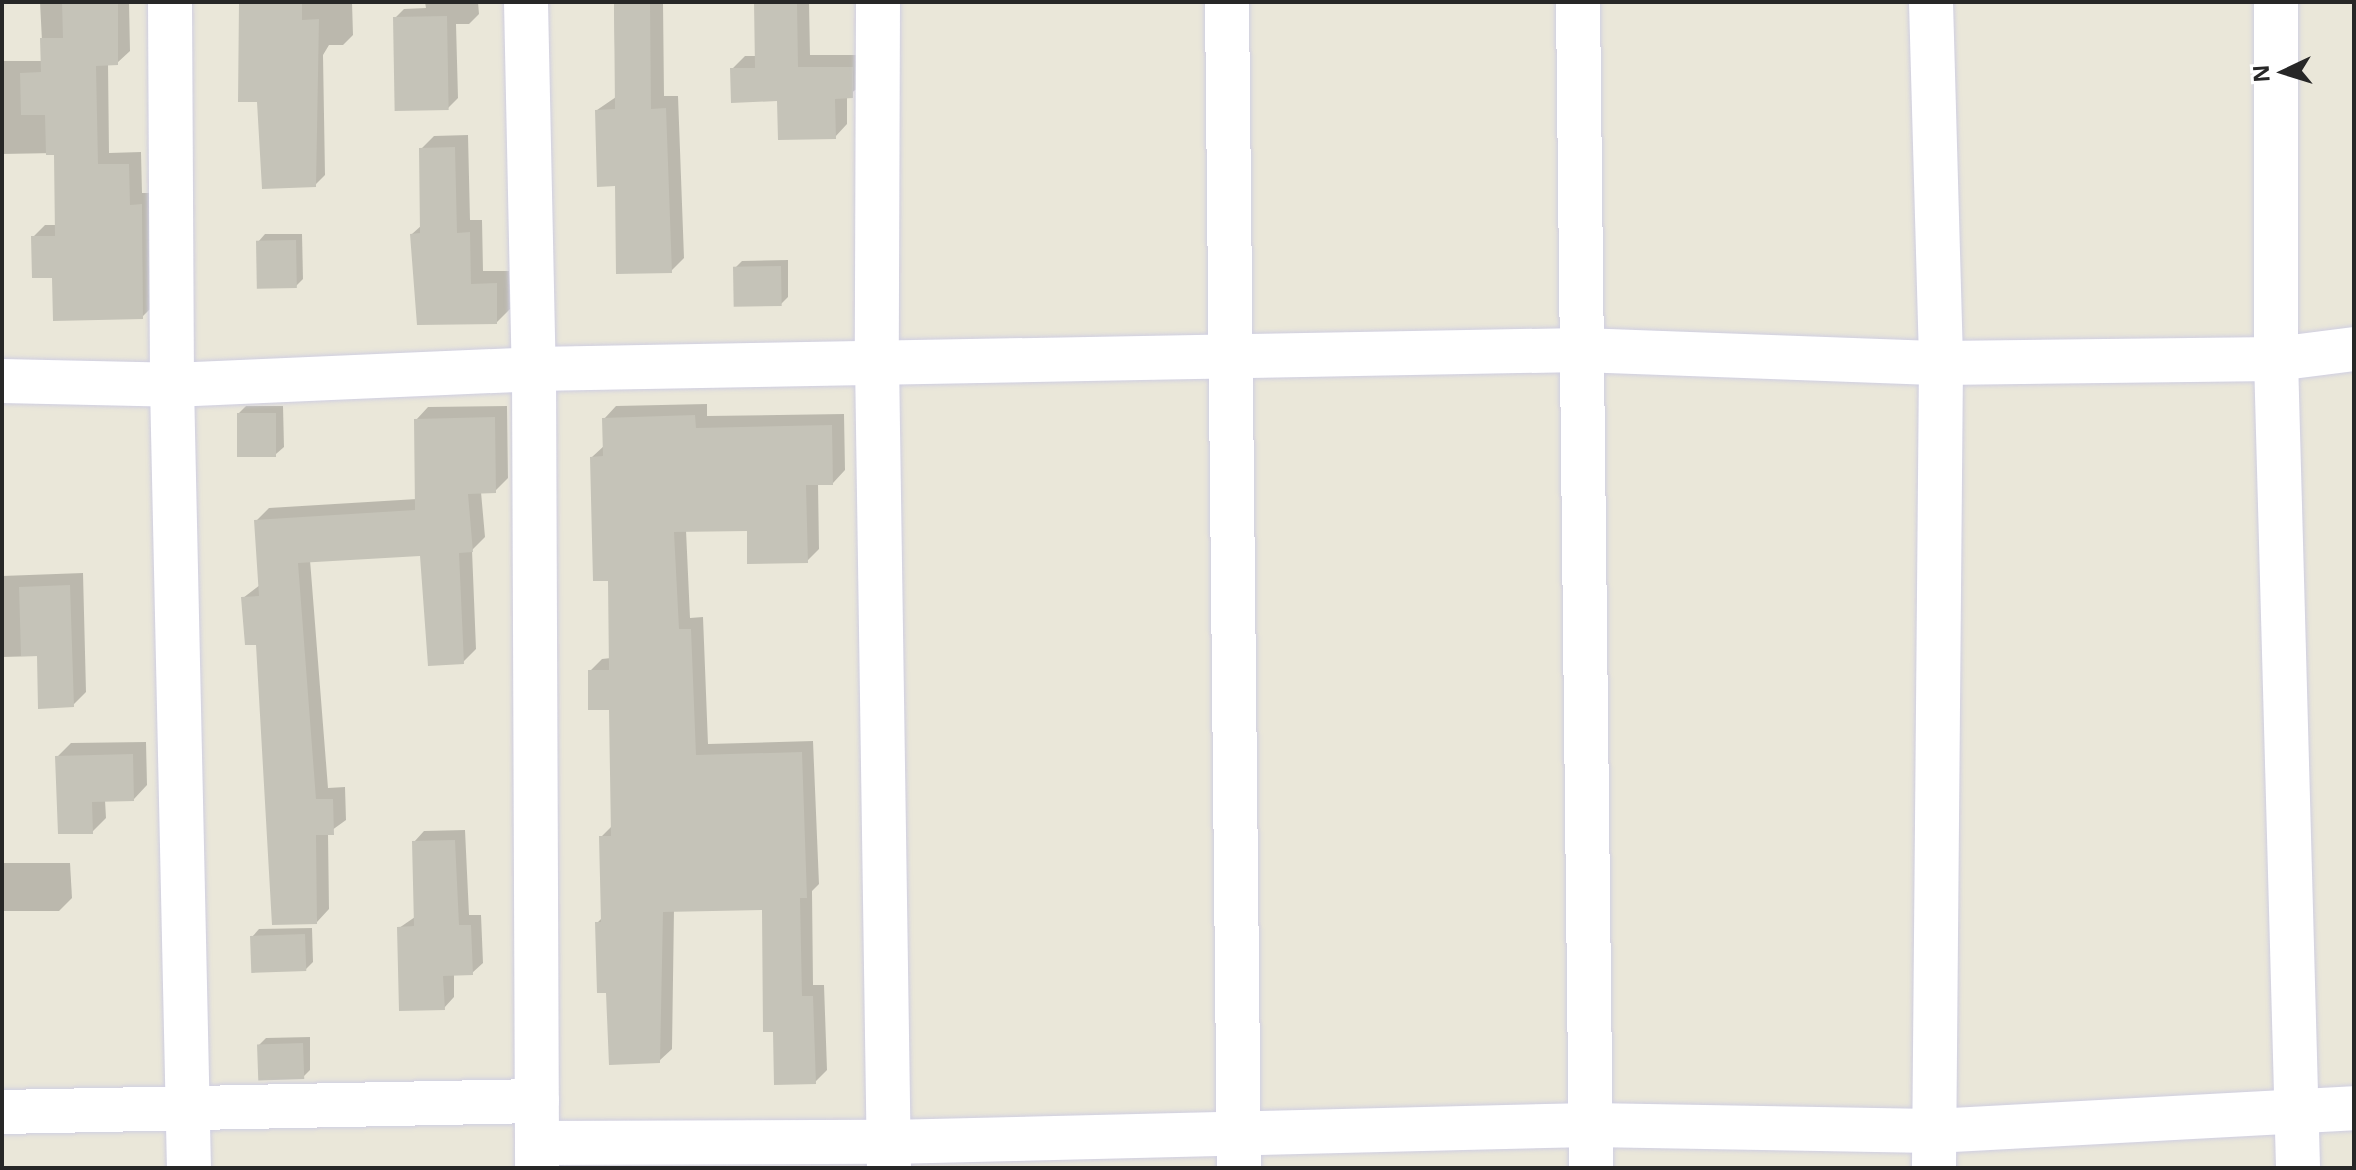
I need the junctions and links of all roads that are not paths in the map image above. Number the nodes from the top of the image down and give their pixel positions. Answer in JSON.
{"nodes":[{"id":1,"x":170,"y":2,"type":"edge"},
{"id":2,"x":526,"y":2,"type":"edge"},
{"id":3,"x":878,"y":2,"type":"edge"},
{"id":4,"x":1227,"y":2,"type":"edge"},
{"id":5,"x":1578,"y":2,"type":"edge"},
{"id":6,"x":1931,"y":2,"type":"edge"},
{"id":7,"x":2276,"y":2,"type":"edge"},
{"id":8,"x":2354,"y":349,"type":"edge"},
{"id":9,"x":1581,"y":350,"type":"junction"},
{"id":10,"x":2276,"y":359,"type":"junction"},
{"id":11,"x":1230,"y":360,"type":"junction"},
{"id":12,"x":877,"y":361,"type":"junction"},
{"id":13,"x":1941,"y":363,"type":"junction"},
{"id":14,"x":534,"y":369,"type":"junction"},
{"id":15,"x":2,"y":381,"type":"edge"},
{"id":16,"x":172,"y":385,"type":"junction"},
{"id":17,"x":2354,"y":1108,"type":"edge"},
{"id":18,"x":2,"y":1112,"type":"edge"},
{"id":19,"x":189,"y":1112,"type":"junction"},
{"id":20,"x":2298,"y":1113,"type":"junction"},
{"id":21,"x":1591,"y":1125,"type":"junction"},
{"id":22,"x":537,"y":1137,"type":"edge"},
{"id":23,"x":1238,"y":1150,"type":"edge"},
{"id":24,"x":1933,"y":1150,"type":"edge"},
{"id":25,"x":889,"y":1155,"type":"edge"},
{"id":26,"x":189,"y":1168,"type":"edge"},
{"id":27,"x":1591,"y":1168,"type":"edge"},
{"id":28,"x":2298,"y":1168,"type":"edge"}],
"edges":[{"from":1,"to":16,"type":"street"},
{"from":2,"to":14,"type":"street"},
{"from":3,"to":12,"type":"street"},
{"from":4,"to":11,"type":"street"},
{"from":5,"to":9,"type":"street"},
{"from":6,"to":13,"type":"street"},
{"from":7,"to":10,"type":"street"},
{"from":8,"to":10,"type":"street"},
{"from":9,"to":11,"type":"street"},
{"from":9,"to":13,"type":"street"},
{"from":9,"to":21,"type":"street"},
{"from":10,"to":13,"type":"street"},
{"from":10,"to":20,"type":"street"},
{"from":11,"to":12,"type":"street"},
{"from":11,"to":23,"type":"street"},
{"from":12,"to":14,"type":"street"},
{"from":12,"to":25,"type":"street"},
{"from":13,"to":24,"type":"street"},
{"from":14,"to":16,"type":"street"},
{"from":14,"to":22,"type":"street"},
{"from":15,"to":16,"type":"street"},
{"from":16,"to":19,"type":"street"},
{"from":17,"to":20,"type":"street"},
{"from":18,"to":19,"type":"street"},
{"from":19,"to":22,"type":"street"},
{"from":19,"to":26,"type":"street"},
{"from":20,"to":24,"type":"street"},
{"from":20,"to":28,"type":"street"},
{"from":21,"to":23,"type":"street"},
{"from":21,"to":24,"type":"street"},
{"from":21,"to":27,"type":"street"},
{"from":22,"to":25,"type":"street"},
{"from":23,"to":25,"type":"street"}]}
